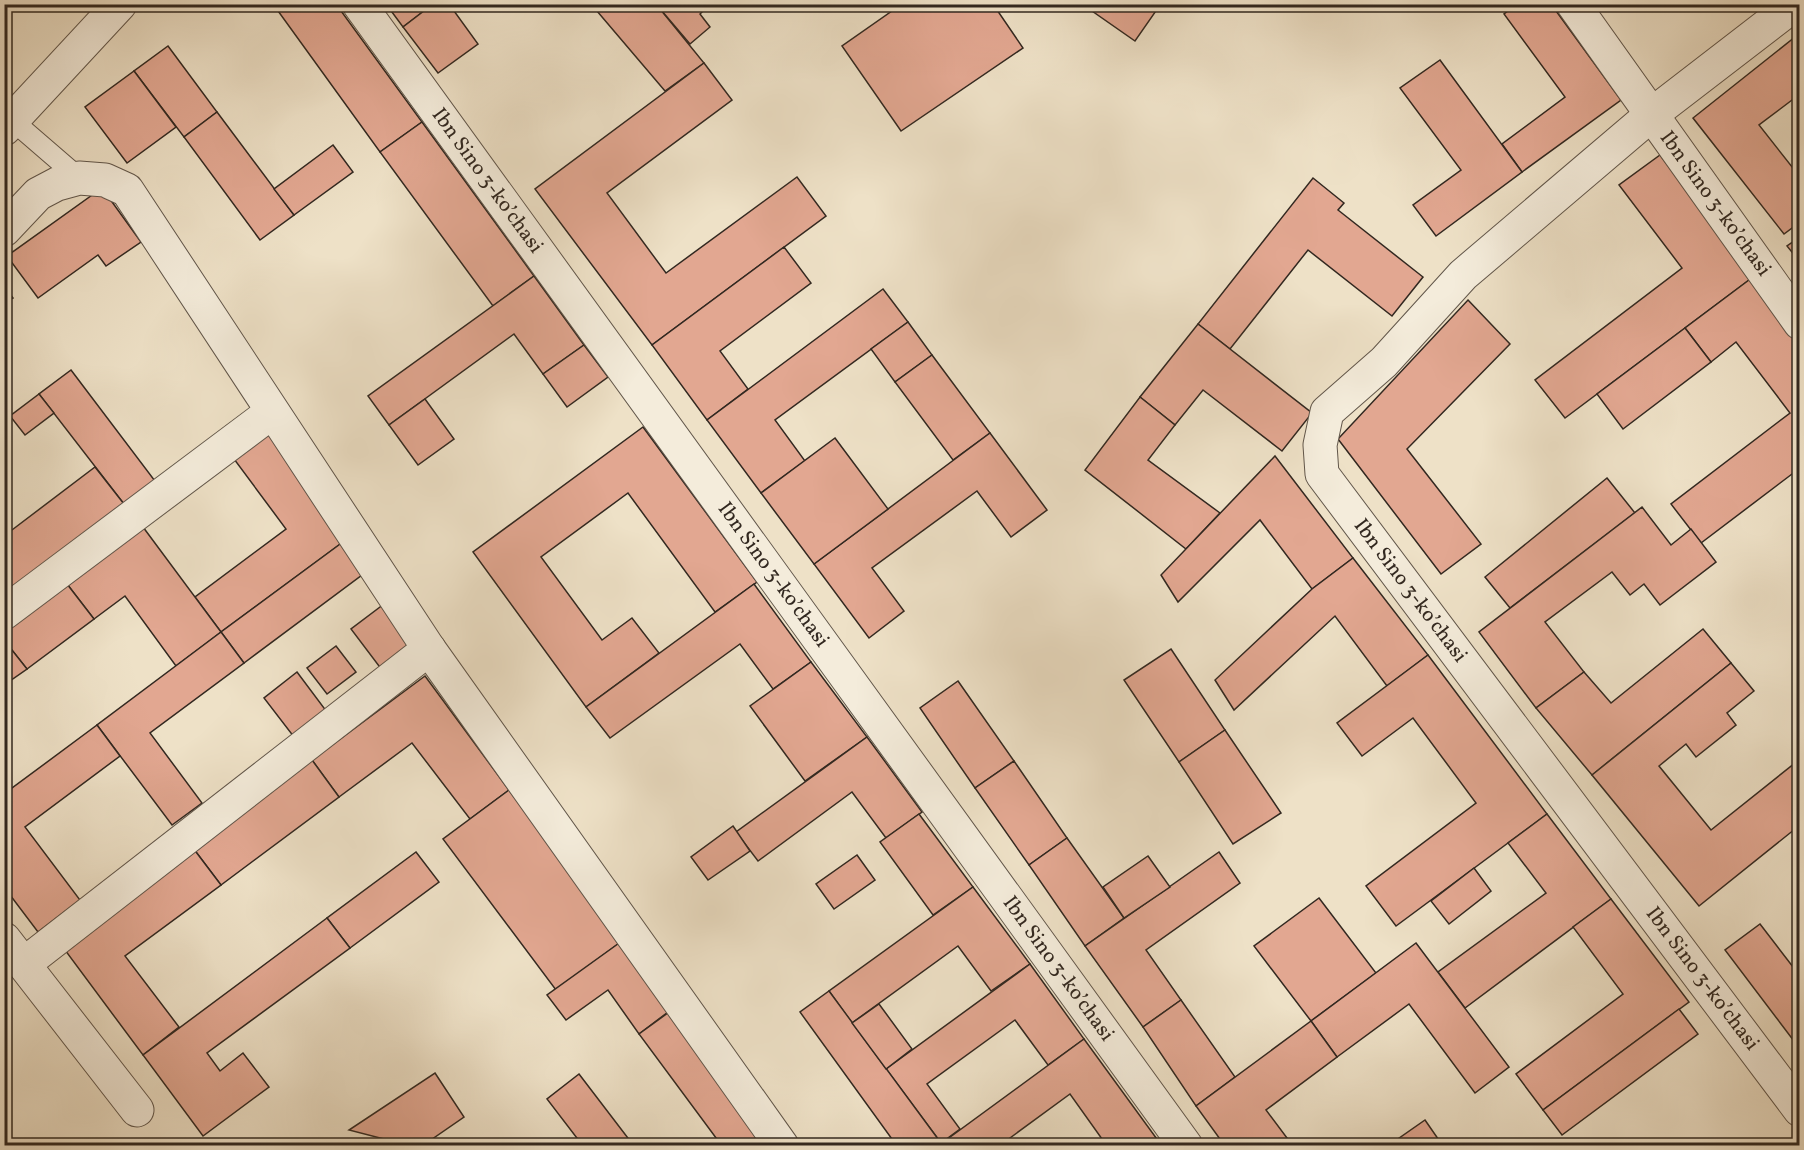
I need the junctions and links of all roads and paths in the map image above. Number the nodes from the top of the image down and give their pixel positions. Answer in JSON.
{"nodes":[{"id":1,"x":120,"y":4,"type":"edge"},
{"id":2,"x":359,"y":4,"type":"edge"},
{"id":3,"x":1573,"y":4,"type":"edge"},
{"id":4,"x":1795,"y":4,"type":"edge"},
{"id":5,"x":1650,"y":115,"type":"junction"},
{"id":6,"x":9,"y":125,"type":"edge"},
{"id":7,"x":79,"y":178,"type":"junction"},
{"id":8,"x":4,"y":230,"type":"edge"},
{"id":9,"x":1800,"y":323,"type":"edge"},
{"id":10,"x":272,"y":412,"type":"junction"},
{"id":11,"x":4,"y":613,"type":"edge"},
{"id":12,"x":429,"y":649,"type":"junction"},
{"id":13,"x":14,"y":952,"type":"edge"},
{"id":14,"x":137,"y":1110,"type":"dead end"},
{"id":15,"x":1800,"y":1110,"type":"edge"},
{"id":16,"x":782,"y":1146,"type":"edge"},
{"id":17,"x":1186,"y":1146,"type":"edge"}],
"edges":[{"from":1,"to":6,"type":"street"},
{"from":2,"to":17,"type":"street","name":"Ibn Sino 3-koʼchasi"},
{"from":3,"to":5,"type":"street","name":"Ibn Sino 3-koʼchasi"},
{"from":4,"to":5,"type":"street","name":"Ibn Sino 3-koʼchasi"},
{"from":5,"to":9,"type":"street","name":"Ibn Sino 3-koʼchasi"},
{"from":5,"to":15,"type":"street","name":"Ibn Sino 3-koʼchasi"},
{"from":6,"to":7,"type":"lane"},
{"from":7,"to":8,"type":"street"},
{"from":7,"to":10,"type":"street"},
{"from":10,"to":11,"type":"street"},
{"from":10,"to":12,"type":"street"},
{"from":12,"to":13,"type":"street"},
{"from":12,"to":16,"type":"street"},
{"from":13,"to":14,"type":"street"}]}
